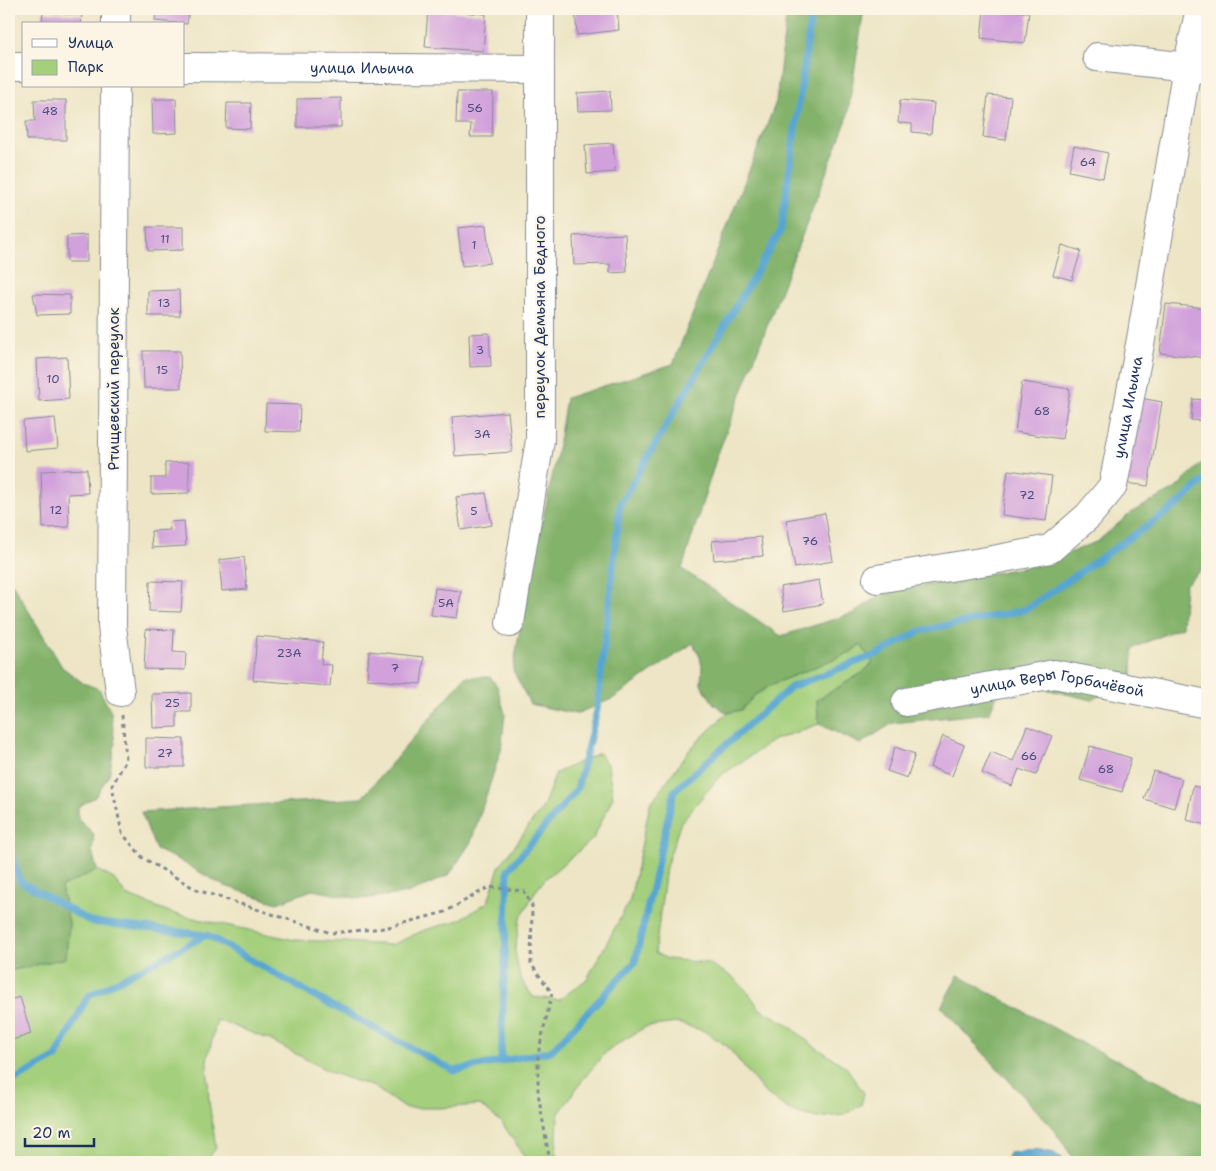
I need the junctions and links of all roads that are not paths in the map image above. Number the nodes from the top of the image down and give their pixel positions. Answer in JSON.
{"nodes":[{"id":1,"x":116,"y":9,"type":"edge"},
{"id":2,"x":540,"y":9,"type":"edge"},
{"id":3,"x":1200,"y":9,"type":"edge"},
{"id":4,"x":116,"y":22,"type":"edge"},
{"id":5,"x":1097,"y":58,"type":"dead end"},
{"id":6,"x":9,"y":66,"type":"edge"},
{"id":7,"x":22,"y":66,"type":"edge"},
{"id":8,"x":185,"y":67,"type":"edge"},
{"id":9,"x":1197,"y":68,"type":"edge"},
{"id":10,"x":539,"y":69,"type":"junction"},
{"id":11,"x":115,"y":88,"type":"edge"},
{"id":12,"x":877,"y":579,"type":"dead end"},
{"id":13,"x":510,"y":623,"type":"dead end"},
{"id":14,"x":120,"y":692,"type":"road end"},
{"id":15,"x":906,"y":702,"type":"dead end"},
{"id":16,"x":1207,"y":704,"type":"edge"}],
"edges":[{"from":1,"to":4,"type":"street"},
{"from":2,"to":10,"type":"street","name":"переулок Демьяна Бедного"},
{"from":3,"to":9,"type":"street","name":"улица Ильича"},
{"from":5,"to":9,"type":"street"},
{"from":6,"to":7,"type":"street"},
{"from":8,"to":10,"type":"street","name":"улица Ильича"},
{"from":9,"to":12,"type":"street","name":"улица Ильича"},
{"from":10,"to":13,"type":"street","name":"переулок Демьяна Бедного"},
{"from":11,"to":14,"type":"street","name":"Ртищевский переулок"},
{"from":15,"to":16,"type":"street","name":"улица Веры Горбачёвой"}]}
